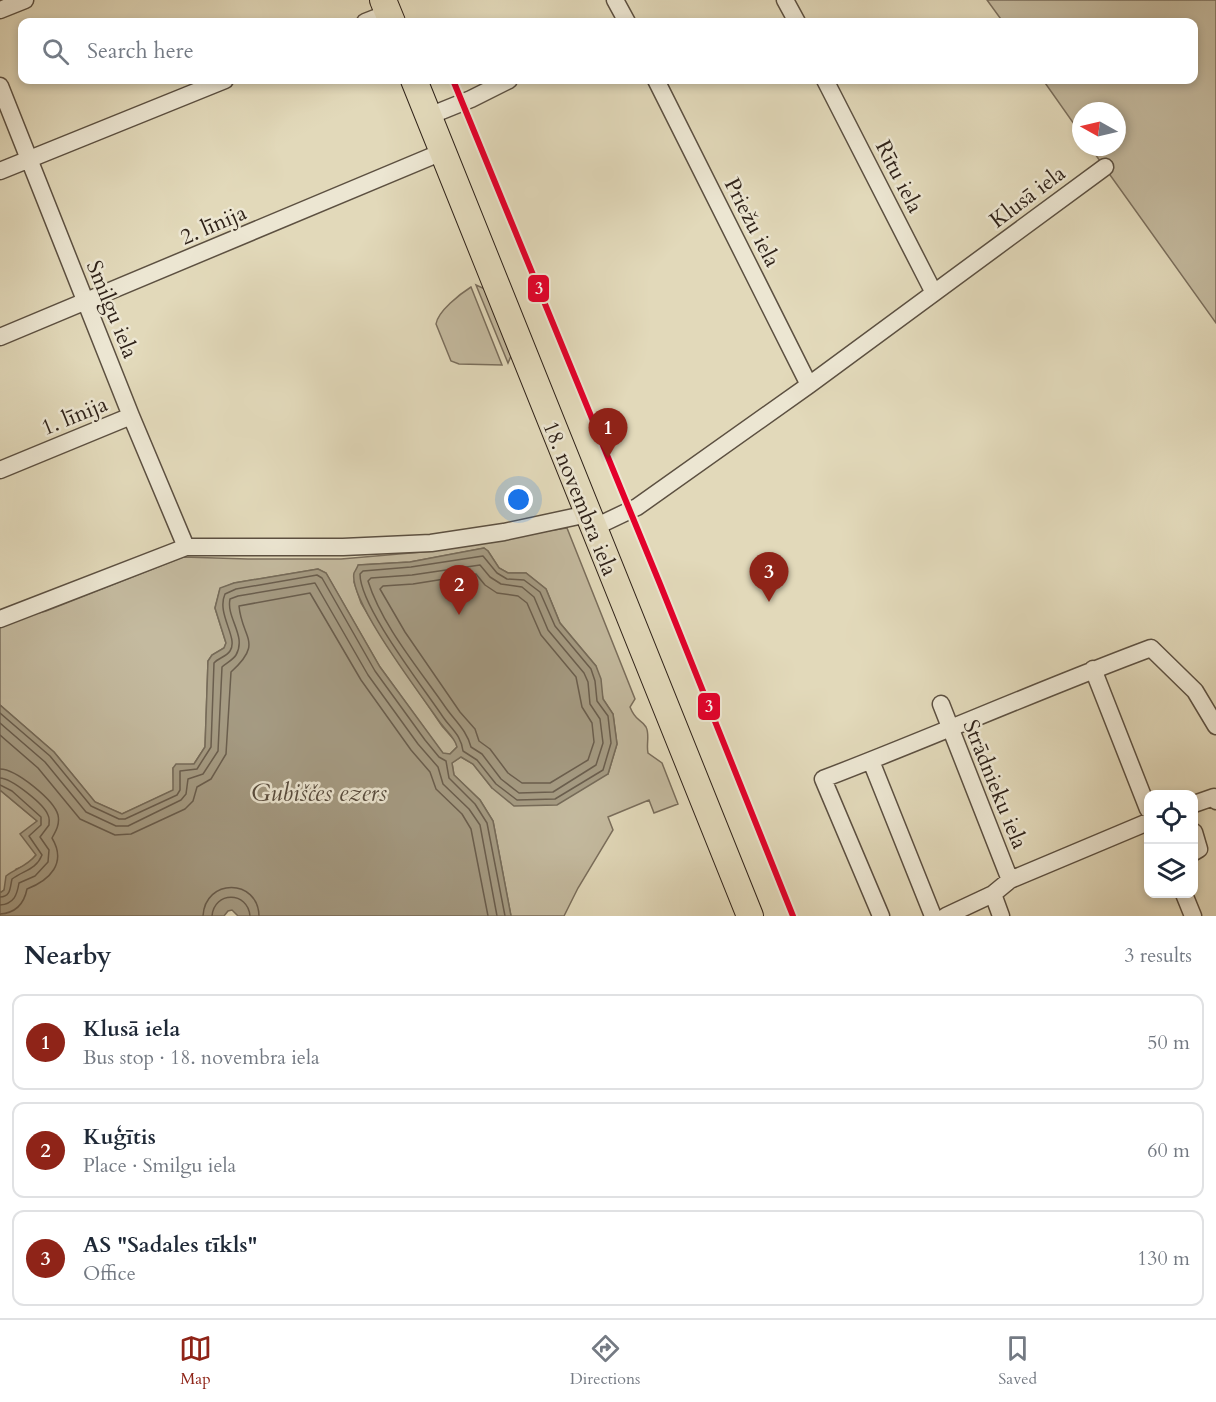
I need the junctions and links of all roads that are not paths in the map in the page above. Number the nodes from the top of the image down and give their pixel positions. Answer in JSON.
{"nodes":[{"id":1,"x":25,"y":0,"type":"edge"},
{"id":2,"x":615,"y":0,"type":"edge"},
{"id":3,"x":785,"y":0,"type":"edge"},
{"id":4,"x":0,"y":10,"type":"edge"},
{"id":5,"x":622,"y":18,"type":"edge"},
{"id":6,"x":794,"y":18,"type":"edge"},
{"id":7,"x":215,"y":84,"type":"edge"},
{"id":8,"x":416,"y":84,"type":"edge"},
{"id":9,"x":501,"y":84,"type":"edge"},
{"id":10,"x":658,"y":84,"type":"edge"},
{"id":11,"x":827,"y":84,"type":"edge"},
{"id":12,"x":0,"y":86,"type":"edge"},
{"id":13,"x":429,"y":116,"type":"junction"},
{"id":14,"x":442,"y":152,"type":"junction"},
{"id":15,"x":29,"y":159,"type":"junction"},
{"id":16,"x":1105,"y":167,"type":"dead end"},
{"id":17,"x":0,"y":171,"type":"edge"},
{"id":18,"x":934,"y":293,"type":"junction"},
{"id":19,"x":86,"y":302,"type":"junction"},
{"id":20,"x":0,"y":337,"type":"edge"},
{"id":21,"x":809,"y":385,"type":"junction"},
{"id":22,"x":131,"y":416,"type":"junction"},
{"id":23,"x":0,"y":470,"type":"edge"},
{"id":24,"x":591,"y":521,"type":"junction"},
{"id":25,"x":186,"y":547,"type":"junction"},
{"id":26,"x":0,"y":619,"type":"edge"},
{"id":27,"x":1093,"y":669,"type":"junction"},
{"id":28,"x":941,"y":704,"type":"dead end"},
{"id":29,"x":1216,"y":726,"type":"edge"},
{"id":30,"x":950,"y":729,"type":"junction"},
{"id":31,"x":871,"y":761,"type":"junction"},
{"id":32,"x":1144,"y":796,"type":"edge"},
{"id":33,"x":1215,"y":798,"type":"edge"},
{"id":34,"x":1198,"y":803,"type":"edge"},
{"id":35,"x":1144,"y":824,"type":"edge"},
{"id":36,"x":1010,"y":880,"type":"junction"},
{"id":37,"x":993,"y":894,"type":"junction"},
{"id":38,"x":1186,"y":898,"type":"edge"},
{"id":39,"x":750,"y":916,"type":"edge"},
{"id":40,"x":881,"y":916,"type":"edge"},
{"id":41,"x":933,"y":916,"type":"edge"},
{"id":42,"x":946,"y":916,"type":"edge"},
{"id":43,"x":1001,"y":916,"type":"edge"},
{"id":44,"x":1193,"y":916,"type":"edge"}],
"edges":[{"from":1,"to":4,"type":"street"},
{"from":2,"to":5,"type":"street"},
{"from":3,"to":6,"type":"street"},
{"from":7,"to":15,"type":"street"},
{"from":8,"to":13,"type":"main road","name":"18. novembra iela"},
{"from":9,"to":13,"type":"street"},
{"from":10,"to":21,"type":"street","name":"Priežu iela"},
{"from":11,"to":18,"type":"street","name":"Rītu iela"},
{"from":12,"to":15,"type":"street","name":"Smilgu iela"},
{"from":13,"to":14,"type":"main road","name":"18. novembra iela"},
{"from":14,"to":19,"type":"street","name":"2. līnija"},
{"from":14,"to":24,"type":"main road","name":"18. novembra iela"},
{"from":15,"to":17,"type":"street"},
{"from":15,"to":19,"type":"street","name":"Smilgu iela"},
{"from":16,"to":18,"type":"street","name":"Klusā iela"},
{"from":18,"to":21,"type":"street","name":"Klusā iela"},
{"from":19,"to":20,"type":"street","name":"2. līnija"},
{"from":19,"to":22,"type":"street","name":"Smilgu iela"},
{"from":21,"to":24,"type":"street","name":"Klusā iela"},
{"from":22,"to":23,"type":"street","name":"1. līnija"},
{"from":22,"to":25,"type":"street","name":"Smilgu iela"},
{"from":24,"to":25,"type":"street"},
{"from":24,"to":39,"type":"main road","name":"18. novembra iela"},
{"from":25,"to":26,"type":"street"},
{"from":27,"to":29,"type":"street"},
{"from":27,"to":30,"type":"street"},
{"from":27,"to":32,"type":"street"},
{"from":28,"to":30,"type":"street","name":"Strādnieku iela"},
{"from":30,"to":31,"type":"street"},
{"from":30,"to":36,"type":"street","name":"Strādnieku iela"},
{"from":31,"to":40,"type":"street"},
{"from":31,"to":41,"type":"street"},
{"from":33,"to":34,"type":"street"},
{"from":35,"to":36,"type":"street"},
{"from":36,"to":37,"type":"street"},
{"from":37,"to":42,"type":"street"},
{"from":37,"to":43,"type":"street"},
{"from":38,"to":44,"type":"street"}]}
